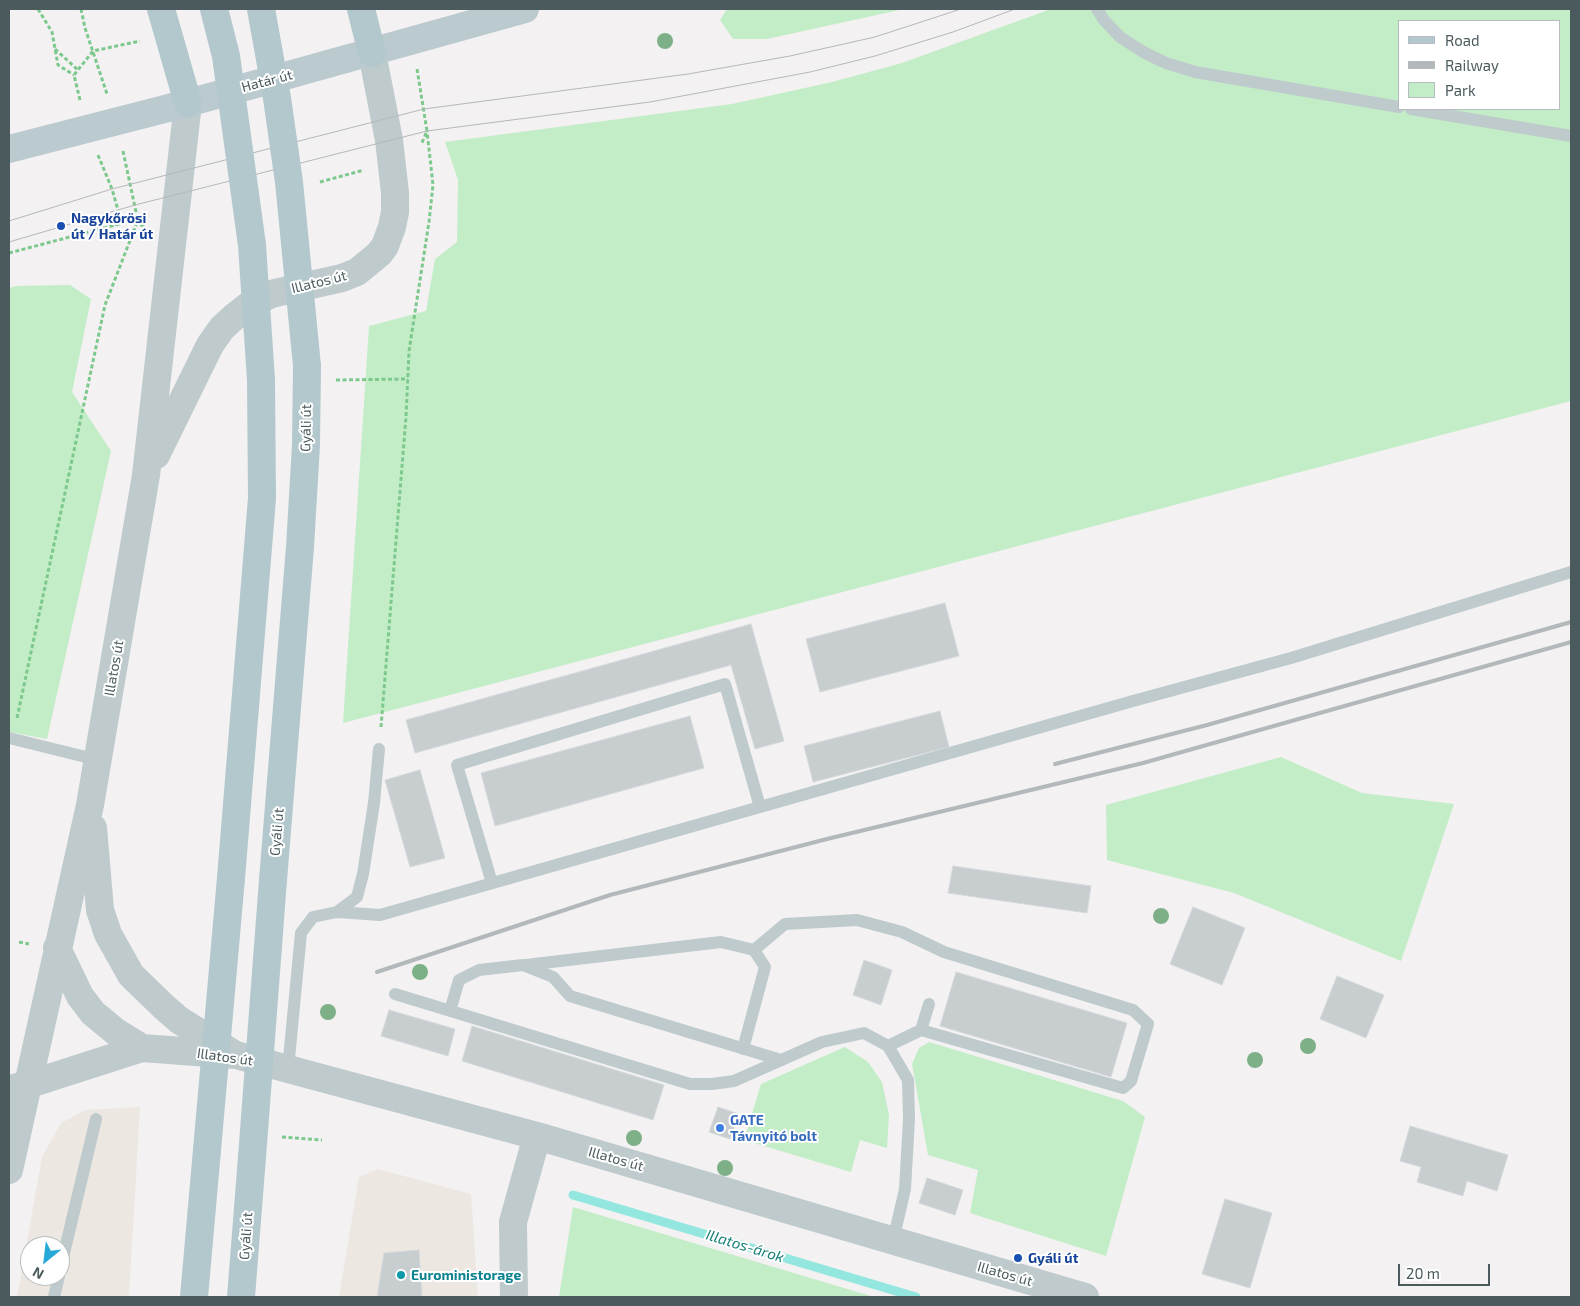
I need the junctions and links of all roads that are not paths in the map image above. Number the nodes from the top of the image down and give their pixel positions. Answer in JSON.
{"nodes":[{"id":1,"x":161,"y":9,"type":"edge"},
{"id":2,"x":214,"y":9,"type":"edge"},
{"id":3,"x":261,"y":9,"type":"edge"},
{"id":4,"x":361,"y":9,"type":"edge"},
{"id":5,"x":525,"y":9,"type":"edge"},
{"id":6,"x":1097,"y":9,"type":"edge"},
{"id":7,"x":372,"y":52,"type":"junction"},
{"id":8,"x":188,"y":103,"type":"junction"},
{"id":9,"x":1398,"y":107,"type":"edge"},
{"id":10,"x":1417,"y":110,"type":"edge"},
{"id":11,"x":1571,"y":136,"type":"edge"},
{"id":12,"x":9,"y":149,"type":"edge"},
{"id":13,"x":146,"y":475,"type":"junction"},
{"id":14,"x":1571,"y":572,"type":"edge"},
{"id":15,"x":11,"y":738,"type":"edge"},
{"id":16,"x":379,"y":749,"type":"road end"},
{"id":17,"x":98,"y":760,"type":"junction"},
{"id":18,"x":90,"y":804,"type":"junction"},
{"id":19,"x":760,"y":807,"type":"junction"},
{"id":20,"x":492,"y":883,"type":"junction"},
{"id":21,"x":338,"y":912,"type":"junction"},
{"id":22,"x":57,"y":948,"type":"junction"},
{"id":23,"x":754,"y":950,"type":"junction"},
{"id":24,"x":523,"y":965,"type":"junction"},
{"id":25,"x":396,"y":994,"type":"dead end"},
{"id":26,"x":929,"y":1004,"type":"dead end"},
{"id":27,"x":450,"y":1011,"type":"junction"},
{"id":28,"x":921,"y":1030,"type":"junction"},
{"id":29,"x":888,"y":1046,"type":"junction"},
{"id":30,"x":142,"y":1048,"type":"junction"},
{"id":31,"x":744,"y":1049,"type":"junction"},
{"id":32,"x":236,"y":1055,"type":"junction"},
{"id":33,"x":781,"y":1060,"type":"junction"},
{"id":34,"x":288,"y":1070,"type":"junction"},
{"id":35,"x":18,"y":1087,"type":"edge"},
{"id":36,"x":96,"y":1119,"type":"dead end"},
{"id":37,"x":537,"y":1136,"type":"junction"},
{"id":38,"x":9,"y":1170,"type":"edge"},
{"id":39,"x":68,"y":1236,"type":"edge"},
{"id":40,"x":893,"y":1241,"type":"junction"},
{"id":41,"x":194,"y":1297,"type":"edge"},
{"id":42,"x":241,"y":1297,"type":"edge"},
{"id":43,"x":514,"y":1297,"type":"edge"},
{"id":44,"x":1085,"y":1297,"type":"edge"}],
"edges":[{"from":1,"to":8,"type":"main road"},
{"from":2,"to":41,"type":"main road","bridge":true},
{"from":3,"to":42,"type":"main road","name":"Gyáli út","bridge":true},
{"from":4,"to":7,"type":"main road"},
{"from":5,"to":7,"type":"main road","name":"Határ út"},
{"from":6,"to":9,"type":"lane"},
{"from":7,"to":8,"type":"main road","name":"Határ út"},
{"from":7,"to":13,"type":"street","name":"Illatos út"},
{"from":8,"to":12,"type":"main road","name":"Határ út"},
{"from":8,"to":13,"type":"street","name":"Illatos út"},
{"from":10,"to":11,"type":"lane"},
{"from":13,"to":17,"type":"street","name":"Illatos út"},
{"from":14,"to":19,"type":"lane"},
{"from":15,"to":17,"type":"lane"},
{"from":16,"to":21,"type":"lane"},
{"from":17,"to":18,"type":"street","name":"Illatos út"},
{"from":18,"to":22,"type":"street","name":"Illatos út"},
{"from":18,"to":32,"type":"street"},
{"from":19,"to":20,"type":"lane"},
{"from":19,"to":20,"type":"lane"},
{"from":20,"to":21,"type":"lane"},
{"from":21,"to":34,"type":"lane"},
{"from":22,"to":30,"type":"street","name":"Illatos út"},
{"from":22,"to":35,"type":"street","name":"Illatos út"},
{"from":23,"to":24,"type":"lane"},
{"from":23,"to":28,"type":"lane"},
{"from":23,"to":31,"type":"lane"},
{"from":24,"to":27,"type":"lane"},
{"from":24,"to":31,"type":"lane"},
{"from":25,"to":27,"type":"lane"},
{"from":26,"to":28,"type":"lane"},
{"from":27,"to":33,"type":"lane"},
{"from":28,"to":29,"type":"lane"},
{"from":29,"to":33,"type":"lane"},
{"from":29,"to":40,"type":"lane"},
{"from":30,"to":32,"type":"street","name":"Illatos út"},
{"from":30,"to":35,"type":"street","name":"Illatos út"},
{"from":31,"to":33,"type":"lane"},
{"from":32,"to":34,"type":"street","name":"Illatos út"},
{"from":34,"to":37,"type":"street","name":"Illatos út"},
{"from":35,"to":38,"type":"street"},
{"from":36,"to":39,"type":"lane"},
{"from":37,"to":40,"type":"street","name":"Illatos út"},
{"from":37,"to":43,"type":"street"},
{"from":40,"to":44,"type":"street","name":"Illatos út"}]}
